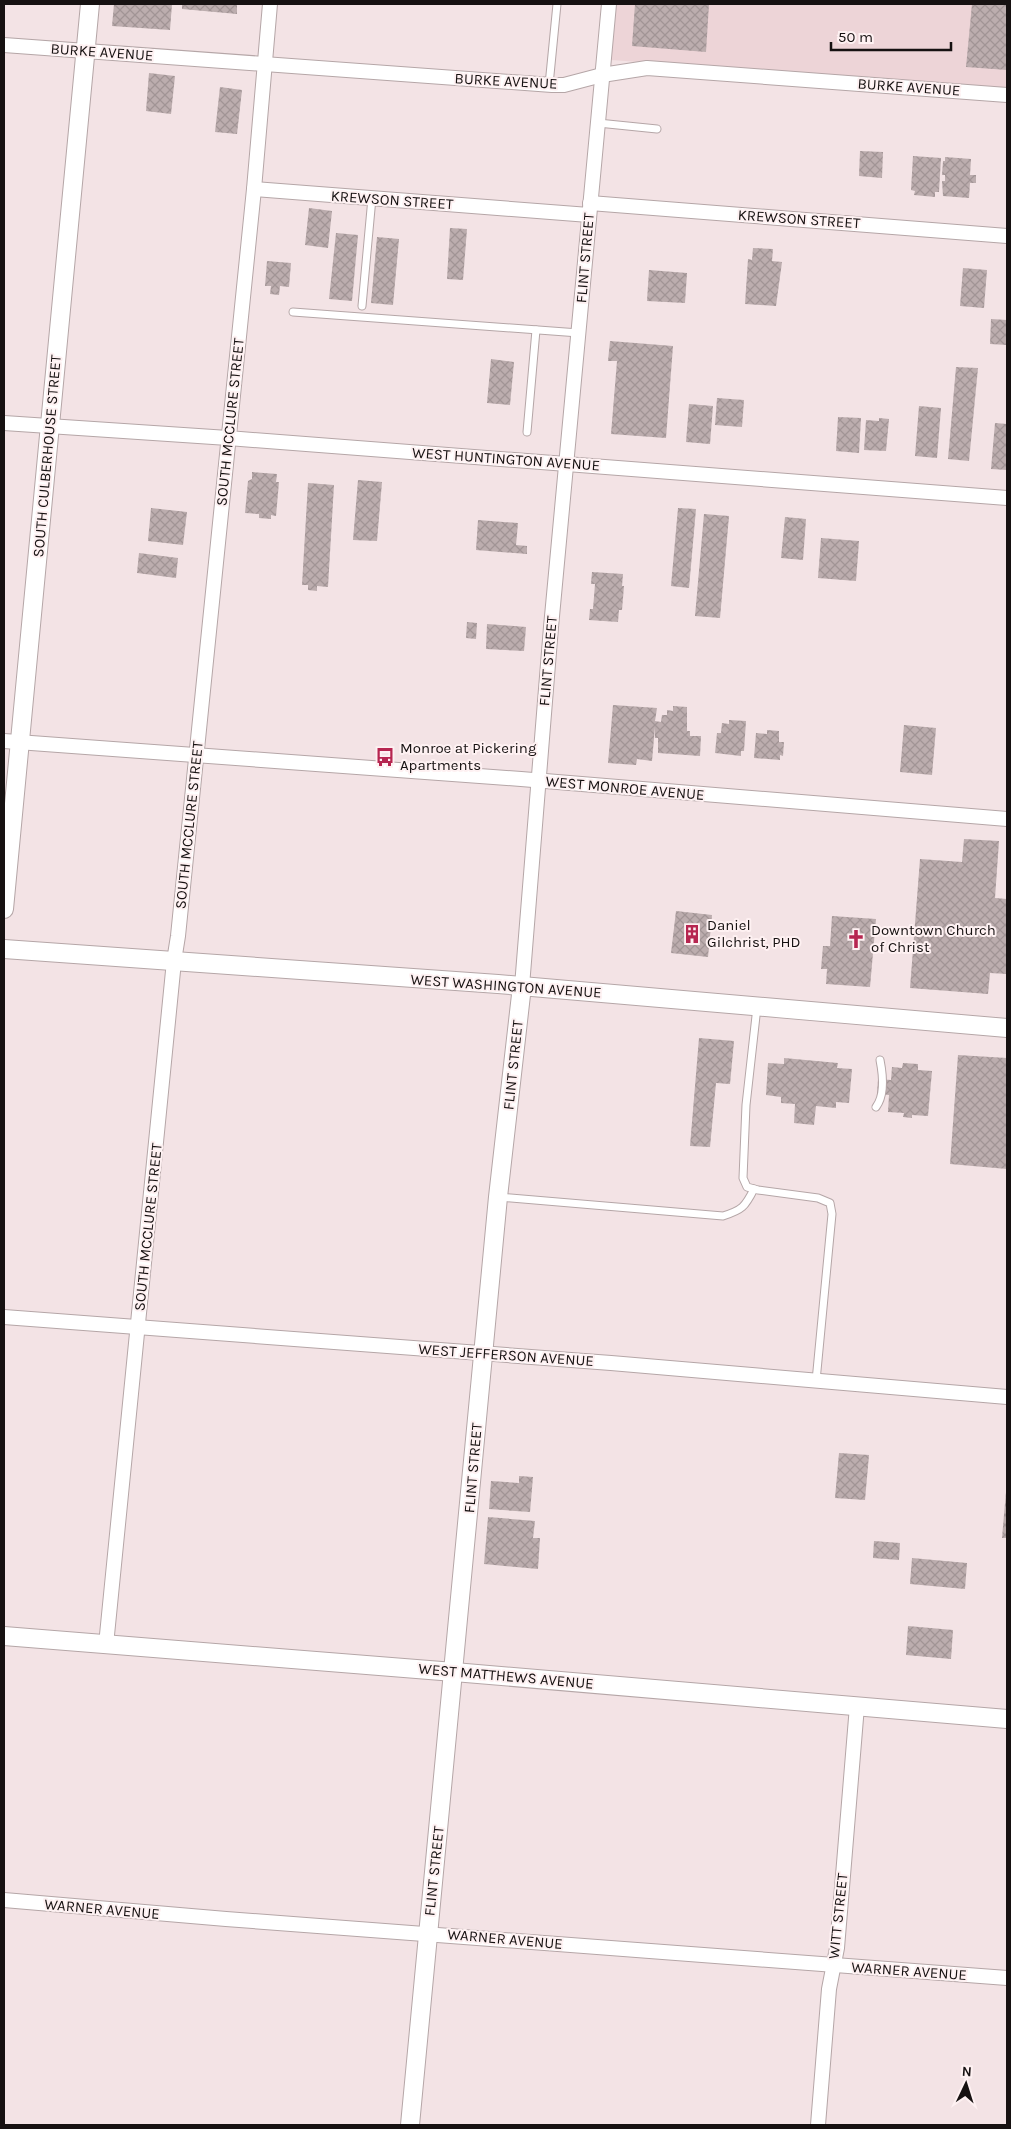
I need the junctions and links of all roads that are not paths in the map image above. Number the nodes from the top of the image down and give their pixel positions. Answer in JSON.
{"nodes":[{"id":1,"x":90,"y":4,"type":"edge"},
{"id":2,"x":270,"y":4,"type":"edge"},
{"id":3,"x":557,"y":4,"type":"edge"},
{"id":4,"x":609,"y":4,"type":"edge"},
{"id":5,"x":4,"y":45,"type":"edge"},
{"id":6,"x":86,"y":50,"type":"junction"},
{"id":7,"x":265,"y":64,"type":"junction"},
{"id":8,"x":602,"y":75,"type":"junction"},
{"id":9,"x":549,"y":85,"type":"junction"},
{"id":10,"x":1007,"y":95,"type":"edge"},
{"id":11,"x":598,"y":123,"type":"junction"},
{"id":12,"x":657,"y":129,"type":"dead end"},
{"id":13,"x":254,"y":189,"type":"junction"},
{"id":14,"x":372,"y":198,"type":"junction"},
{"id":15,"x":589,"y":209,"type":"junction"},
{"id":16,"x":1007,"y":236,"type":"edge"},
{"id":17,"x":362,"y":306,"type":"dead end"},
{"id":18,"x":293,"y":312,"type":"dead end"},
{"id":19,"x":536,"y":330,"type":"junction"},
{"id":20,"x":579,"y":333,"type":"junction"},
{"id":21,"x":4,"y":423,"type":"edge"},
{"id":22,"x":50,"y":426,"type":"junction"},
{"id":23,"x":527,"y":432,"type":"dead end"},
{"id":24,"x":228,"y":438,"type":"junction"},
{"id":25,"x":566,"y":464,"type":"junction"},
{"id":26,"x":1007,"y":498,"type":"edge"},
{"id":27,"x":12,"y":741,"type":"edge"},
{"id":28,"x":196,"y":755,"type":"junction"},
{"id":29,"x":538,"y":780,"type":"junction"},
{"id":30,"x":1007,"y":819,"type":"edge"},
{"id":31,"x":4,"y":908,"type":"edge"},
{"id":32,"x":4,"y":949,"type":"edge"},
{"id":33,"x":174,"y":961,"type":"junction"},
{"id":34,"x":522,"y":986,"type":"junction"},
{"id":35,"x":757,"y":1006,"type":"junction"},
{"id":36,"x":1007,"y":1028,"type":"edge"},
{"id":37,"x":880,"y":1060,"type":"dead end"},
{"id":38,"x":876,"y":1107,"type":"dead end"},
{"id":39,"x":754,"y":1189,"type":"junction"},
{"id":40,"x":498,"y":1197,"type":"junction"},
{"id":41,"x":4,"y":1317,"type":"edge"},
{"id":42,"x":138,"y":1326,"type":"junction"},
{"id":43,"x":484,"y":1353,"type":"junction"},
{"id":44,"x":816,"y":1381,"type":"junction"},
{"id":45,"x":1007,"y":1397,"type":"edge"},
{"id":46,"x":4,"y":1636,"type":"edge"},
{"id":47,"x":106,"y":1645,"type":"junction"},
{"id":48,"x":454,"y":1672,"type":"junction"},
{"id":49,"x":857,"y":1706,"type":"junction"},
{"id":50,"x":1007,"y":1719,"type":"edge"},
{"id":51,"x":4,"y":1900,"type":"edge"},
{"id":52,"x":428,"y":1933,"type":"junction"},
{"id":53,"x":833,"y":1966,"type":"junction"},
{"id":54,"x":1007,"y":1978,"type":"edge"},
{"id":55,"x":410,"y":2125,"type":"edge"},
{"id":56,"x":818,"y":2125,"type":"edge"}],
"edges":[{"from":1,"to":6,"type":"street","name":"SOUTH CULBERHOUSE STREET"},
{"from":2,"to":7,"type":"street","name":"SOUTH MCCLURE STREET"},
{"from":3,"to":9,"type":"lane"},
{"from":4,"to":8,"type":"street","name":"FLINT STREET"},
{"from":5,"to":6,"type":"street","name":"BURKE AVENUE"},
{"from":6,"to":7,"type":"street","name":"BURKE AVENUE"},
{"from":6,"to":22,"type":"street","name":"SOUTH CULBERHOUSE STREET"},
{"from":7,"to":9,"type":"street","name":"BURKE AVENUE"},
{"from":7,"to":13,"type":"street","name":"SOUTH MCCLURE STREET"},
{"from":8,"to":9,"type":"street","name":"BURKE AVENUE"},
{"from":8,"to":10,"type":"street","name":"BURKE AVENUE"},
{"from":8,"to":11,"type":"street","name":"FLINT STREET"},
{"from":11,"to":12,"type":"lane"},
{"from":11,"to":15,"type":"street","name":"FLINT STREET"},
{"from":13,"to":14,"type":"street","name":"KREWSON STREET"},
{"from":13,"to":24,"type":"street","name":"SOUTH MCCLURE STREET"},
{"from":14,"to":15,"type":"street","name":"KREWSON STREET"},
{"from":14,"to":17,"type":"lane"},
{"from":15,"to":16,"type":"street","name":"KREWSON STREET"},
{"from":15,"to":20,"type":"street","name":"FLINT STREET"},
{"from":18,"to":19,"type":"lane"},
{"from":19,"to":20,"type":"lane"},
{"from":19,"to":23,"type":"lane"},
{"from":20,"to":25,"type":"street","name":"FLINT STREET"},
{"from":21,"to":22,"type":"street","name":"WEST HUNTINGTON AVENUE"},
{"from":22,"to":24,"type":"street","name":"WEST HUNTINGTON AVENUE"},
{"from":22,"to":27,"type":"street","name":"SOUTH CULBERHOUSE STREET"},
{"from":24,"to":25,"type":"street","name":"WEST HUNTINGTON AVENUE"},
{"from":24,"to":28,"type":"street","name":"SOUTH MCCLURE STREET"},
{"from":25,"to":26,"type":"street","name":"WEST HUNTINGTON AVENUE"},
{"from":25,"to":29,"type":"street","name":"FLINT STREET"},
{"from":27,"to":28,"type":"street","name":"WEST MONROE AVENUE"},
{"from":27,"to":31,"type":"street","name":"SOUTH CULBERHOUSE STREET"},
{"from":28,"to":29,"type":"street","name":"WEST MONROE AVENUE"},
{"from":28,"to":33,"type":"street","name":"SOUTH MCCLURE STREET"},
{"from":29,"to":30,"type":"street","name":"WEST MONROE AVENUE"},
{"from":29,"to":34,"type":"street","name":"FLINT STREET"},
{"from":32,"to":33,"type":"street","name":"WEST WASHINGTON AVENUE"},
{"from":33,"to":34,"type":"street","name":"WEST WASHINGTON AVENUE"},
{"from":33,"to":42,"type":"street","name":"SOUTH MCCLURE STREET"},
{"from":34,"to":35,"type":"street","name":"WEST WASHINGTON AVENUE"},
{"from":34,"to":40,"type":"street","name":"FLINT STREET"},
{"from":35,"to":36,"type":"street","name":"WEST WASHINGTON AVENUE"},
{"from":35,"to":39,"type":"lane"},
{"from":37,"to":38,"type":"lane"},
{"from":39,"to":40,"type":"lane"},
{"from":39,"to":44,"type":"lane"},
{"from":40,"to":43,"type":"street","name":"FLINT STREET"},
{"from":41,"to":42,"type":"street","name":"WEST JEFFERSON AVENUE"},
{"from":42,"to":43,"type":"street","name":"WEST JEFFERSON AVENUE"},
{"from":42,"to":47,"type":"street","name":"SOUTH MCCLURE STREET"},
{"from":43,"to":44,"type":"street","name":"WEST JEFFERSON AVENUE"},
{"from":43,"to":48,"type":"street","name":"FLINT STREET"},
{"from":44,"to":45,"type":"street","name":"WEST JEFFERSON AVENUE"},
{"from":46,"to":47,"type":"street","name":"WEST MATTHEWS AVENUE"},
{"from":47,"to":48,"type":"street","name":"WEST MATTHEWS AVENUE"},
{"from":48,"to":49,"type":"street","name":"WEST MATTHEWS AVENUE"},
{"from":48,"to":52,"type":"street","name":"FLINT STREET"},
{"from":49,"to":50,"type":"street","name":"WEST MATTHEWS AVENUE"},
{"from":49,"to":53,"type":"street","name":"WITT STREET"},
{"from":51,"to":52,"type":"street","name":"WARNER AVENUE"},
{"from":52,"to":53,"type":"street","name":"WARNER AVENUE"},
{"from":52,"to":55,"type":"street","name":"FLINT STREET"},
{"from":53,"to":54,"type":"street","name":"WARNER AVENUE"},
{"from":53,"to":56,"type":"street","name":"WITT STREET"}]}
